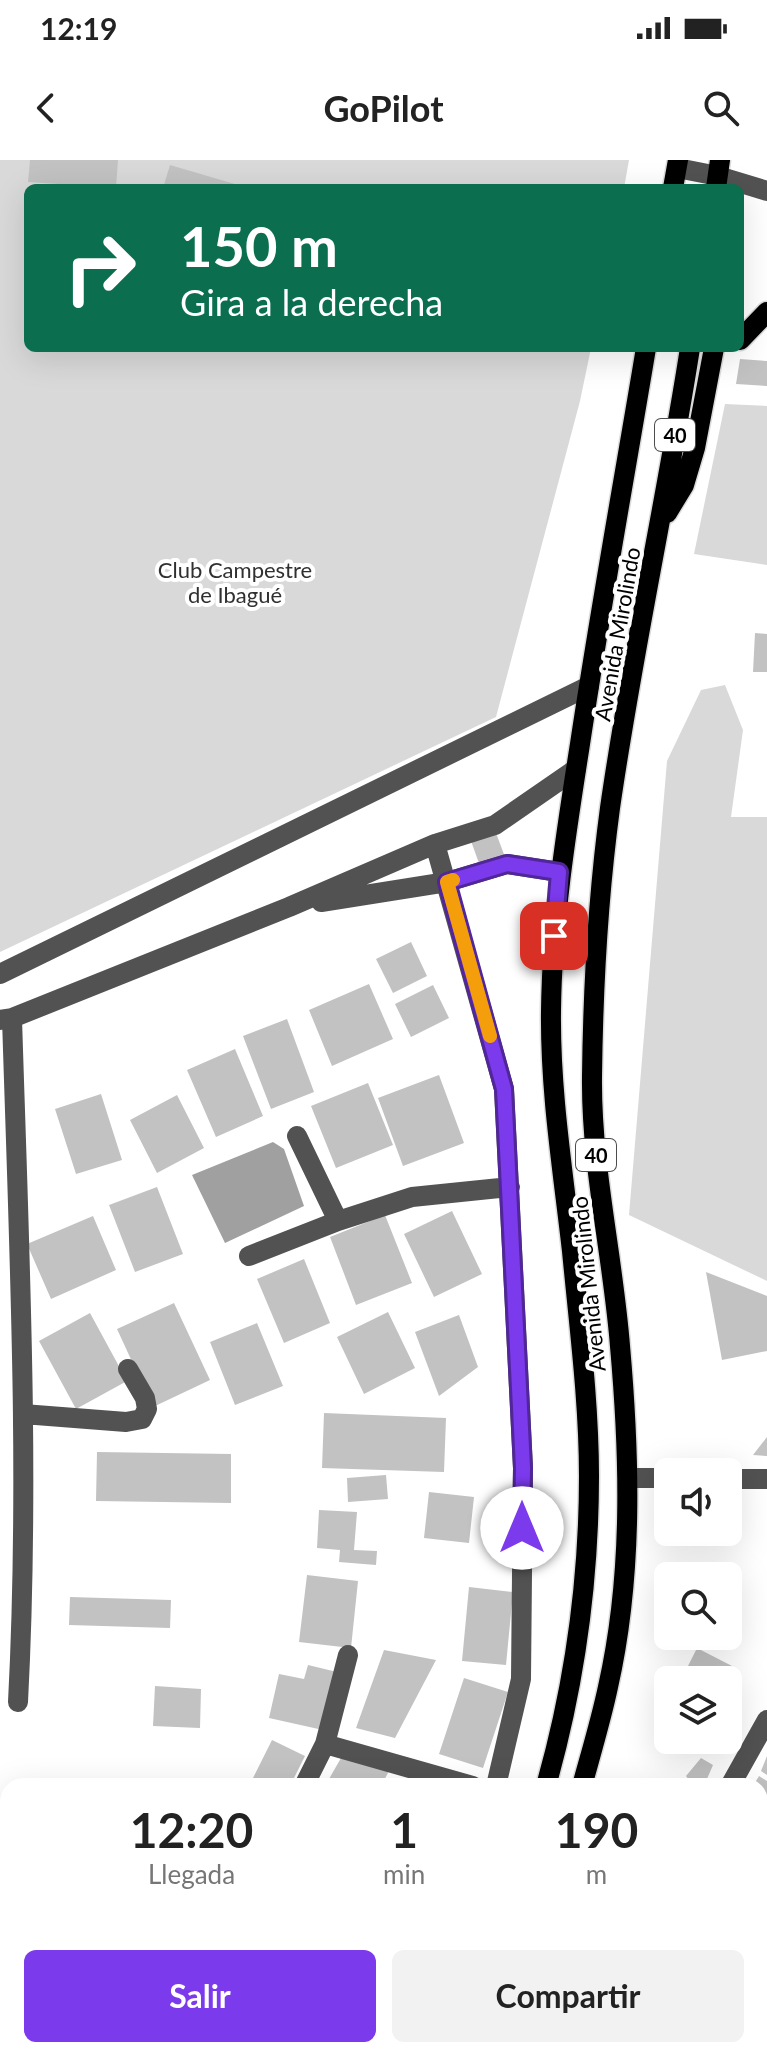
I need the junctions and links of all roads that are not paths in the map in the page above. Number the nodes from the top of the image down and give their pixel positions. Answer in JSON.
{"nodes":[{"id":1,"x":676,"y":169,"type":"edge"},
{"id":2,"x":719,"y":178,"type":"edge"},
{"id":3,"x":741,"y":184,"type":"edge"},
{"id":4,"x":744,"y":185,"type":"edge"},
{"id":5,"x":767,"y":191,"type":"edge"},
{"id":6,"x":767,"y":312,"type":"edge"},
{"id":7,"x":744,"y":336,"type":"edge"},
{"id":8,"x":645,"y":352,"type":"edge"},
{"id":9,"x":689,"y":352,"type":"edge"},
{"id":10,"x":713,"y":352,"type":"edge"},
{"id":11,"x":728,"y":352,"type":"edge"},
{"id":12,"x":711,"y":370,"type":"junction"},
{"id":13,"x":661,"y":523,"type":"junction"},
{"id":14,"x":589,"y":686,"type":"junction"},
{"id":15,"x":576,"y":769,"type":"junction"},
{"id":16,"x":435,"y":844,"type":"junction"},
{"id":17,"x":559,"y":872,"type":"junction"},
{"id":18,"x":447,"y":882,"type":"junction"},
{"id":19,"x":289,"y":907,"type":"junction"},
{"id":20,"x":0,"y":974,"type":"edge"},
{"id":21,"x":6,"y":1019,"type":"edge"},
{"id":22,"x":297,"y":1136,"type":"dead end"},
{"id":23,"x":510,"y":1187,"type":"junction"},
{"id":24,"x":338,"y":1221,"type":"junction"},
{"id":25,"x":249,"y":1256,"type":"dead end"},
{"id":26,"x":128,"y":1369,"type":"dead end"},
{"id":27,"x":23,"y":1414,"type":"junction"},
{"id":28,"x":628,"y":1478,"type":"junction"},
{"id":29,"x":654,"y":1478,"type":"edge"},
{"id":30,"x":742,"y":1479,"type":"edge"},
{"id":31,"x":767,"y":1479,"type":"edge"},
{"id":32,"x":348,"y":1655,"type":"dead end"},
{"id":33,"x":18,"y":1702,"type":"dead end"},
{"id":34,"x":767,"y":1720,"type":"edge"},
{"id":35,"x":325,"y":1744,"type":"junction"},
{"id":36,"x":308,"y":1778,"type":"edge"},
{"id":37,"x":445,"y":1778,"type":"edge"},
{"id":38,"x":498,"y":1778,"type":"edge"},
{"id":39,"x":548,"y":1778,"type":"edge"},
{"id":40,"x":584,"y":1778,"type":"edge"},
{"id":41,"x":734,"y":1778,"type":"edge"}],
"edges":[{"from":1,"to":2,"type":"street"},
{"from":2,"to":3,"type":"street"},
{"from":4,"to":5,"type":"street"},
{"from":6,"to":7,"type":"main road"},
{"from":8,"to":14,"type":"main road","name":"Avenida Mirolindo","number":"40"},
{"from":9,"to":13,"type":"main road","name":"Avenida Mirolindo","number":"40"},
{"from":10,"to":12,"type":"main road"},
{"from":11,"to":12,"type":"main road"},
{"from":12,"to":13,"type":"main road"},
{"from":13,"to":28,"type":"main road","name":"Avenida Mirolindo","number":"40"},
{"from":14,"to":15,"type":"main road","name":"Avenida Mirolindo","number":"40"},
{"from":14,"to":20,"type":"street"},
{"from":15,"to":16,"type":"street"},
{"from":15,"to":17,"type":"main road","name":"Avenida Mirolindo","number":"40"},
{"from":16,"to":18,"type":"street"},
{"from":16,"to":19,"type":"street"},
{"from":17,"to":18,"type":"street"},
{"from":17,"to":39,"type":"main road","name":"Avenida Mirolindo","number":"40"},
{"from":18,"to":19,"type":"street"},
{"from":18,"to":23,"type":"street"},
{"from":19,"to":21,"type":"street"},
{"from":21,"to":27,"type":"street"},
{"from":22,"to":24,"type":"street"},
{"from":23,"to":24,"type":"street"},
{"from":23,"to":38,"type":"street"},
{"from":24,"to":25,"type":"street"},
{"from":26,"to":27,"type":"street"},
{"from":27,"to":33,"type":"street"},
{"from":28,"to":29,"type":"street"},
{"from":28,"to":40,"type":"main road","name":"Avenida Mirolindo","number":"40"},
{"from":30,"to":31,"type":"street"},
{"from":32,"to":35,"type":"street"},
{"from":34,"to":41,"type":"street"},
{"from":35,"to":36,"type":"street"},
{"from":35,"to":37,"type":"street"}]}
